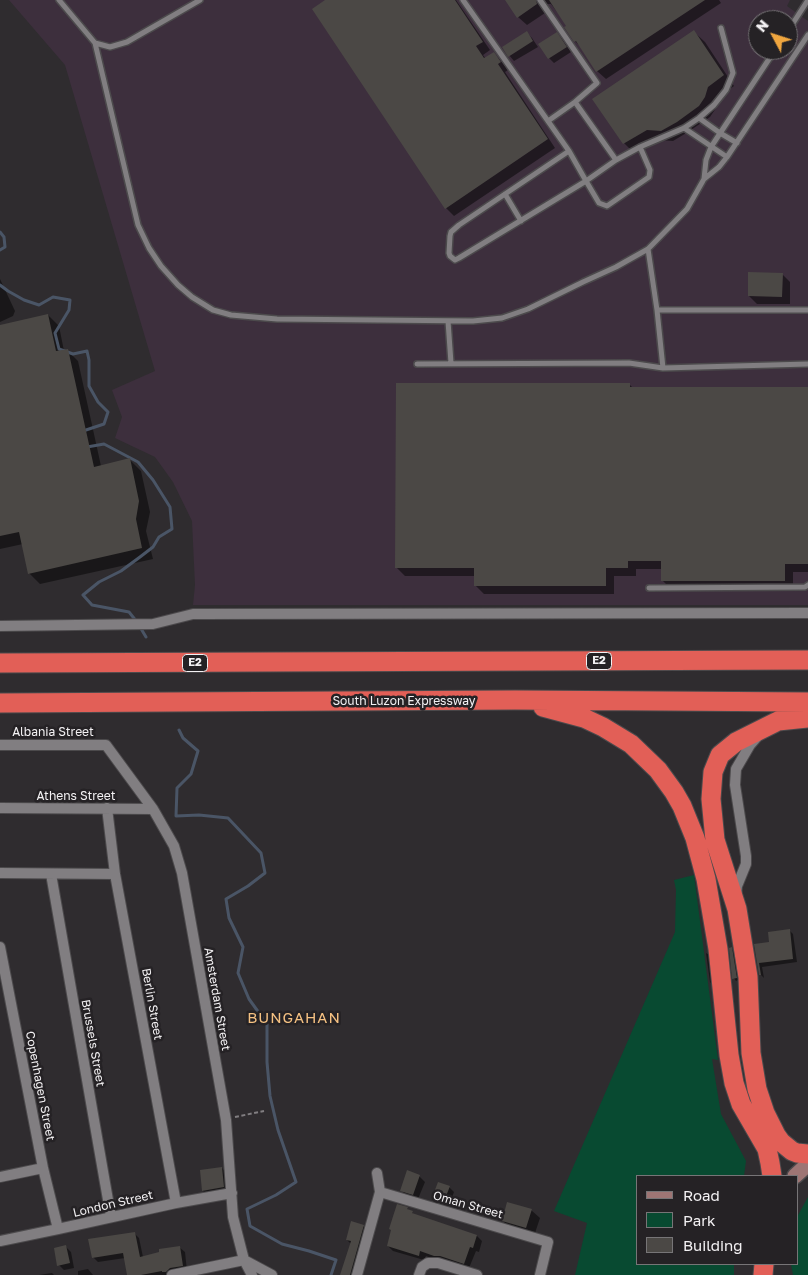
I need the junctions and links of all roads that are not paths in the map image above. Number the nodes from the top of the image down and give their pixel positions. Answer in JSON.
{"nodes":[{"id":1,"x":59,"y":0,"type":"edge"},
{"id":2,"x":200,"y":0,"type":"edge"},
{"id":3,"x":463,"y":0,"type":"edge"},
{"id":4,"x":540,"y":0,"type":"edge"},
{"id":5,"x":808,"y":0,"type":"edge"},
{"id":6,"x":798,"y":16,"type":"edge"},
{"id":7,"x":721,"y":28,"type":"dead end"},
{"id":8,"x":808,"y":35,"type":"edge"},
{"id":9,"x":95,"y":44,"type":"junction"},
{"id":10,"x":768,"y":60,"type":"edge"},
{"id":11,"x":575,"y":102,"type":"junction"},
{"id":12,"x":700,"y":118,"type":"junction"},
{"id":13,"x":548,"y":121,"type":"junction"},
{"id":14,"x":684,"y":128,"type":"junction"},
{"id":15,"x":720,"y":133,"type":"junction"},
{"id":16,"x":737,"y":143,"type":"junction"},
{"id":17,"x":640,"y":147,"type":"junction"},
{"id":18,"x":712,"y":147,"type":"junction"},
{"id":19,"x":570,"y":151,"type":"junction"},
{"id":20,"x":726,"y":157,"type":"junction"},
{"id":21,"x":616,"y":160,"type":"junction"},
{"id":22,"x":704,"y":179,"type":"junction"},
{"id":23,"x":586,"y":181,"type":"junction"},
{"id":24,"x":504,"y":194,"type":"junction"},
{"id":25,"x":521,"y":221,"type":"junction"},
{"id":26,"x":648,"y":249,"type":"junction"},
{"id":27,"x":657,"y":310,"type":"junction"},
{"id":28,"x":808,"y":310,"type":"edge"},
{"id":29,"x":448,"y":321,"type":"junction"},
{"id":30,"x":451,"y":363,"type":"junction"},
{"id":31,"x":417,"y":364,"type":"dead end"},
{"id":32,"x":808,"y":364,"type":"edge"},
{"id":33,"x":663,"y":368,"type":"junction"},
{"id":34,"x":808,"y":586,"type":"edge"},
{"id":35,"x":649,"y":588,"type":"dead end"},
{"id":36,"x":808,"y":613,"type":"edge"},
{"id":37,"x":0,"y":626,"type":"edge"},
{"id":38,"x":808,"y":660,"type":"edge"},
{"id":39,"x":0,"y":663,"type":"edge"},
{"id":40,"x":515,"y":700,"type":"junction"},
{"id":41,"x":808,"y":702,"type":"edge"},
{"id":42,"x":0,"y":703,"type":"edge"},
{"id":43,"x":808,"y":718,"type":"edge"},
{"id":44,"x":764,"y":727,"type":"junction"},
{"id":45,"x":0,"y":745,"type":"edge"},
{"id":46,"x":106,"y":745,"type":"joint"},
{"id":47,"x":0,"y":808,"type":"edge"},
{"id":48,"x":106,"y":808,"type":"junction"},
{"id":49,"x":153,"y":808,"type":"junction"},
{"id":50,"x":0,"y":874,"type":"edge"},
{"id":51,"x":51,"y":874,"type":"junction"},
{"id":52,"x":115,"y":874,"type":"junction"},
{"id":53,"x":736,"y":909,"type":"junction"},
{"id":54,"x":0,"y":947,"type":"edge"},
{"id":55,"x":808,"y":1154,"type":"edge"},
{"id":56,"x":808,"y":1164,"type":"edge"},
{"id":57,"x":43,"y":1168,"type":"junction"},
{"id":58,"x":377,"y":1174,"type":"dead end"},
{"id":59,"x":772,"y":1175,"type":"edge"},
{"id":60,"x":796,"y":1175,"type":"edge"},
{"id":61,"x":0,"y":1177,"type":"edge"},
{"id":62,"x":380,"y":1192,"type":"junction"},
{"id":63,"x":232,"y":1193,"type":"junction"},
{"id":64,"x":176,"y":1203,"type":"junction"},
{"id":65,"x":111,"y":1217,"type":"junction"},
{"id":66,"x":58,"y":1229,"type":"junction"},
{"id":67,"x":0,"y":1241,"type":"edge"},
{"id":68,"x":244,"y":1260,"type":"junction"},
{"id":69,"x":172,"y":1275,"type":"edge"},
{"id":70,"x":252,"y":1275,"type":"edge"},
{"id":71,"x":272,"y":1275,"type":"edge"},
{"id":72,"x":357,"y":1275,"type":"edge"},
{"id":73,"x":419,"y":1275,"type":"edge"},
{"id":74,"x":477,"y":1275,"type":"edge"},
{"id":75,"x":540,"y":1275,"type":"edge"}],
"edges":[{"from":1,"to":9,"type":"lane"},
{"from":2,"to":9,"type":"lane"},
{"from":3,"to":13,"type":"lane"},
{"from":4,"to":11,"type":"lane"},
{"from":5,"to":6,"type":"lane"},
{"from":7,"to":12,"type":"lane"},
{"from":8,"to":16,"type":"lane"},
{"from":9,"to":29,"type":"lane"},
{"from":10,"to":15,"type":"lane"},
{"from":11,"to":13,"type":"lane"},
{"from":11,"to":21,"type":"lane"},
{"from":12,"to":14,"type":"lane"},
{"from":12,"to":15,"type":"lane"},
{"from":13,"to":19,"type":"lane"},
{"from":14,"to":17,"type":"lane"},
{"from":14,"to":18,"type":"lane"},
{"from":15,"to":16,"type":"lane"},
{"from":15,"to":18,"type":"lane"},
{"from":16,"to":20,"type":"lane"},
{"from":17,"to":21,"type":"lane"},
{"from":17,"to":23,"type":"lane"},
{"from":18,"to":20,"type":"lane"},
{"from":18,"to":22,"type":"lane"},
{"from":19,"to":23,"type":"lane"},
{"from":19,"to":24,"type":"lane"},
{"from":20,"to":22,"type":"lane"},
{"from":21,"to":23,"type":"lane"},
{"from":22,"to":26,"type":"lane"},
{"from":23,"to":25,"type":"lane"},
{"from":24,"to":25,"type":"lane"},
{"from":24,"to":25,"type":"lane"},
{"from":26,"to":27,"type":"lane"},
{"from":26,"to":29,"type":"lane"},
{"from":27,"to":28,"type":"lane"},
{"from":27,"to":33,"type":"lane"},
{"from":29,"to":30,"type":"lane"},
{"from":30,"to":31,"type":"lane"},
{"from":30,"to":33,"type":"lane"},
{"from":32,"to":33,"type":"lane"},
{"from":34,"to":35,"type":"lane"},
{"from":36,"to":37,"type":"street"},
{"from":38,"to":39,"type":"highway","number":"E2"},
{"from":40,"to":41,"type":"highway","name":"South Luzon Expressway"},
{"from":40,"to":42,"type":"highway","name":"South Luzon Expressway"},
{"from":40,"to":59,"type":"highway"},
{"from":43,"to":44,"type":"highway"},
{"from":44,"to":53,"type":"street"},
{"from":44,"to":53,"type":"highway"},
{"from":45,"to":46,"type":"street","name":"Albania Street"},
{"from":46,"to":49,"type":"street","name":"Amsterdam Street"},
{"from":47,"to":48,"type":"street","name":"Athens Street"},
{"from":48,"to":49,"type":"street","name":"Athens Street"},
{"from":48,"to":52,"type":"street","name":"Berlin Street"},
{"from":49,"to":63,"type":"street","name":"Amsterdam Street"},
{"from":50,"to":51,"type":"street"},
{"from":51,"to":52,"type":"street"},
{"from":51,"to":65,"type":"street","name":"Brussels Street"},
{"from":52,"to":64,"type":"street","name":"Berlin Street"},
{"from":53,"to":55,"type":"highway"},
{"from":54,"to":57,"type":"street","name":"Copenhagen Street"},
{"from":56,"to":60,"type":"main road"},
{"from":57,"to":61,"type":"street"},
{"from":57,"to":66,"type":"street","name":"Copenhagen Street"},
{"from":58,"to":62,"type":"street"},
{"from":62,"to":72,"type":"street"},
{"from":62,"to":75,"type":"street","name":"Oman Street"},
{"from":63,"to":64,"type":"street","name":"London Street"},
{"from":63,"to":68,"type":"street","name":"Amsterdam Street"},
{"from":64,"to":65,"type":"street","name":"London Street"},
{"from":65,"to":66,"type":"street","name":"London Street"},
{"from":66,"to":67,"type":"street","name":"London Street"},
{"from":68,"to":69,"type":"street"},
{"from":68,"to":70,"type":"street","name":"Amsterdam Street"},
{"from":68,"to":71,"type":"street"},
{"from":73,"to":74,"type":"street"}]}
